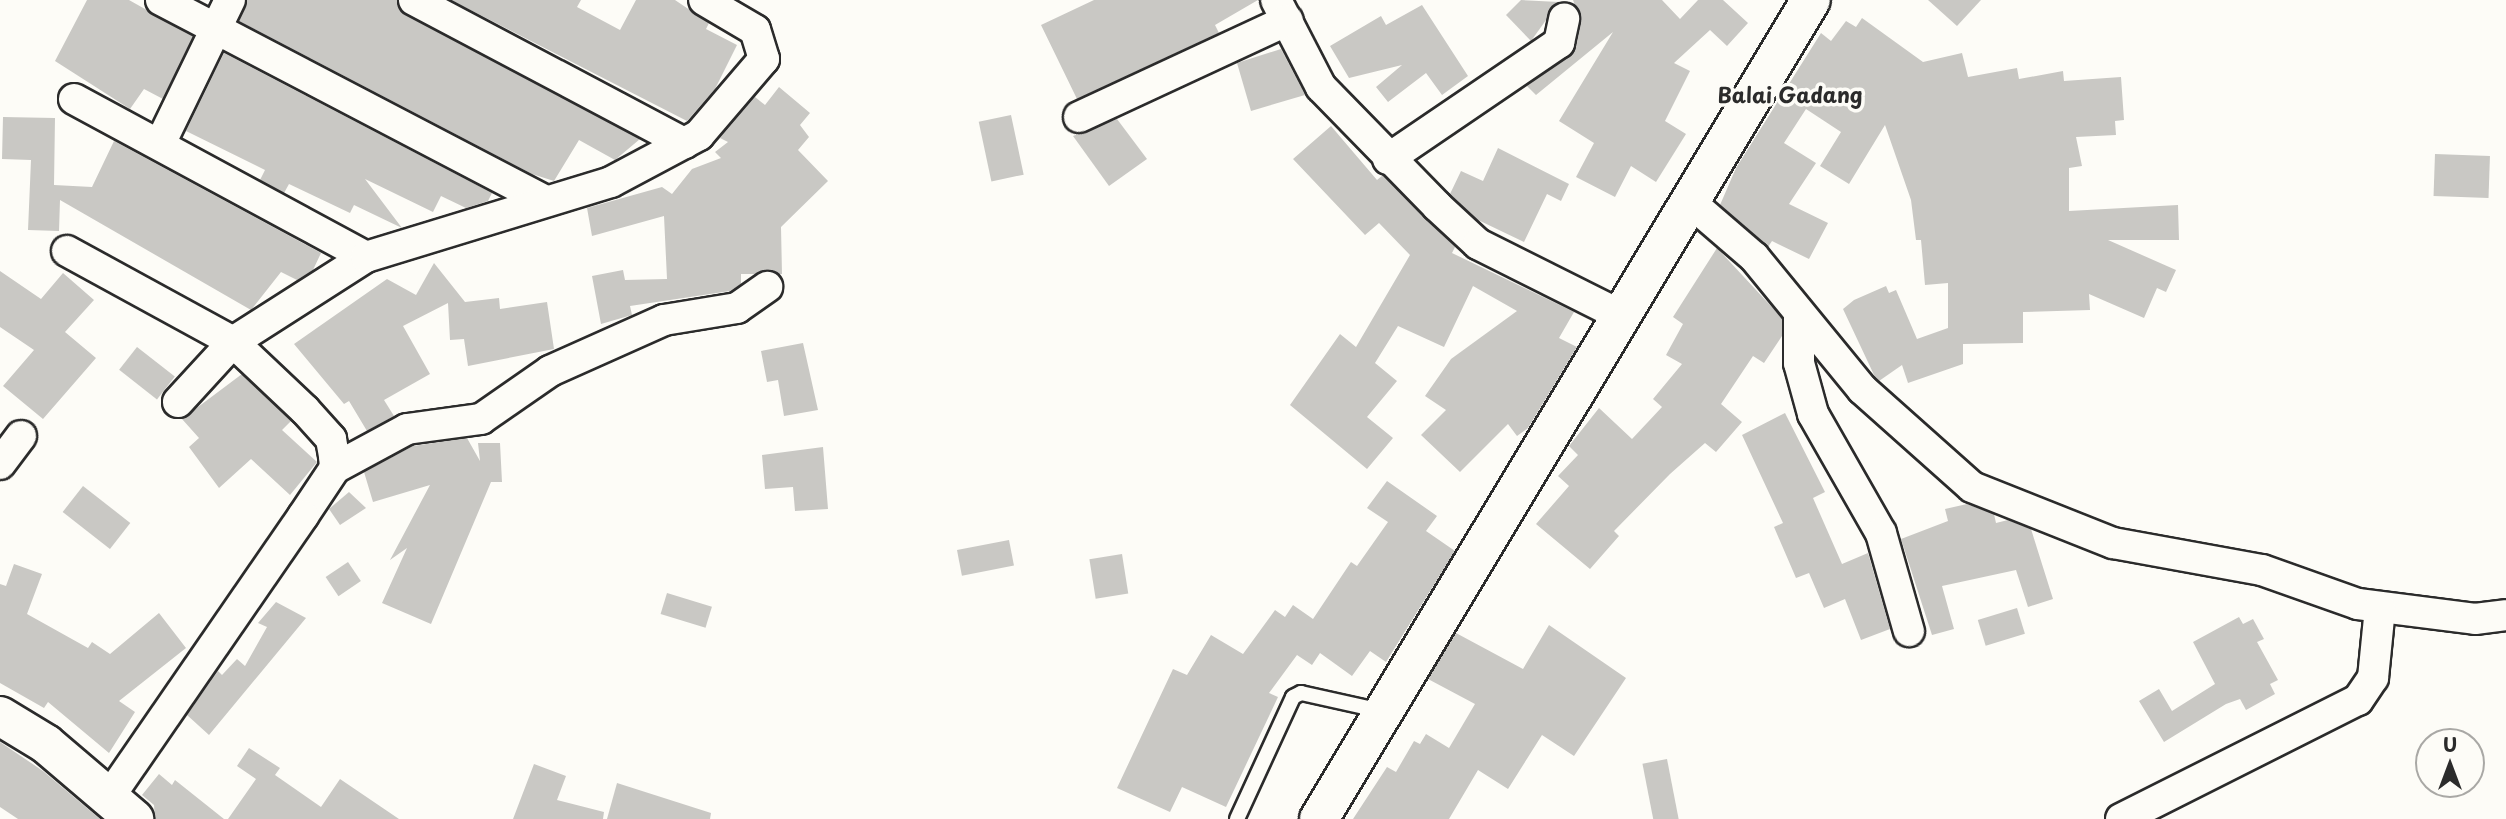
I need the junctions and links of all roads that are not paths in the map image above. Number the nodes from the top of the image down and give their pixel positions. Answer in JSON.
{"nodes":[{"id":1,"x":161,"y":0,"type":"edge"},
{"id":2,"x":230,"y":0,"type":"edge"},
{"id":3,"x":414,"y":0,"type":"edge"},
{"id":4,"x":704,"y":0,"type":"edge"},
{"id":5,"x":1811,"y":0,"type":"edge"},
{"id":6,"x":1282,"y":10,"type":"edge"},
{"id":7,"x":1564,"y":19,"type":"dead end"},
{"id":8,"x":216,"y":28,"type":"junction"},
{"id":9,"x":74,"y":99,"type":"dead end"},
{"id":10,"x":1079,"y":117,"type":"dead end"},
{"id":11,"x":684,"y":143,"type":"junction"},
{"id":12,"x":160,"y":144,"type":"junction"},
{"id":13,"x":1388,"y":159,"type":"junction"},
{"id":14,"x":545,"y":201,"type":"junction"},
{"id":15,"x":1690,"y":202,"type":"junction"},
{"id":16,"x":67,"y":251,"type":"dead end"},
{"id":17,"x":366,"y":257,"type":"junction"},
{"id":18,"x":767,"y":287,"type":"dead end"},
{"id":19,"x":1618,"y":314,"type":"junction"},
{"id":20,"x":1799,"y":316,"type":"junction"},
{"id":21,"x":233,"y":342,"type":"junction"},
{"id":22,"x":178,"y":402,"type":"dead end"},
{"id":23,"x":21,"y":436,"type":"dead end"},
{"id":24,"x":0,"y":464,"type":"edge"},
{"id":25,"x":335,"y":468,"type":"junction"},
{"id":26,"x":2380,"y":608,"type":"junction"},
{"id":27,"x":2506,"y":615,"type":"edge"},
{"id":28,"x":1909,"y":631,"type":"dead end"},
{"id":29,"x":1383,"y":711,"type":"junction"},
{"id":30,"x":0,"y":716,"type":"edge"},
{"id":31,"x":122,"y":808,"type":"edge"},
{"id":32,"x":1237,"y":819,"type":"edge"},
{"id":33,"x":1319,"y":819,"type":"edge"},
{"id":34,"x":2121,"y":819,"type":"edge"}],
"edges":[{"from":1,"to":8,"type":"street"},
{"from":2,"to":8,"type":"street"},
{"from":3,"to":11,"type":"street"},
{"from":4,"to":11,"type":"street"},
{"from":5,"to":15,"type":"street"},
{"from":6,"to":10,"type":"street"},
{"from":6,"to":13,"type":"street"},
{"from":7,"to":13,"type":"street"},
{"from":8,"to":12,"type":"street"},
{"from":8,"to":14,"type":"street"},
{"from":9,"to":12,"type":"street"},
{"from":11,"to":14,"type":"street"},
{"from":12,"to":17,"type":"street"},
{"from":13,"to":19,"type":"street"},
{"from":14,"to":17,"type":"street"},
{"from":15,"to":19,"type":"street"},
{"from":15,"to":20,"type":"street"},
{"from":16,"to":21,"type":"street"},
{"from":17,"to":21,"type":"street"},
{"from":18,"to":25,"type":"street"},
{"from":19,"to":29,"type":"street"},
{"from":20,"to":26,"type":"street"},
{"from":20,"to":28,"type":"street"},
{"from":21,"to":22,"type":"street"},
{"from":21,"to":25,"type":"street"},
{"from":23,"to":24,"type":"street"},
{"from":25,"to":31,"type":"street"},
{"from":26,"to":27,"type":"street"},
{"from":26,"to":34,"type":"street"},
{"from":29,"to":32,"type":"lane"},
{"from":29,"to":33,"type":"street"},
{"from":30,"to":31,"type":"street"}]}
